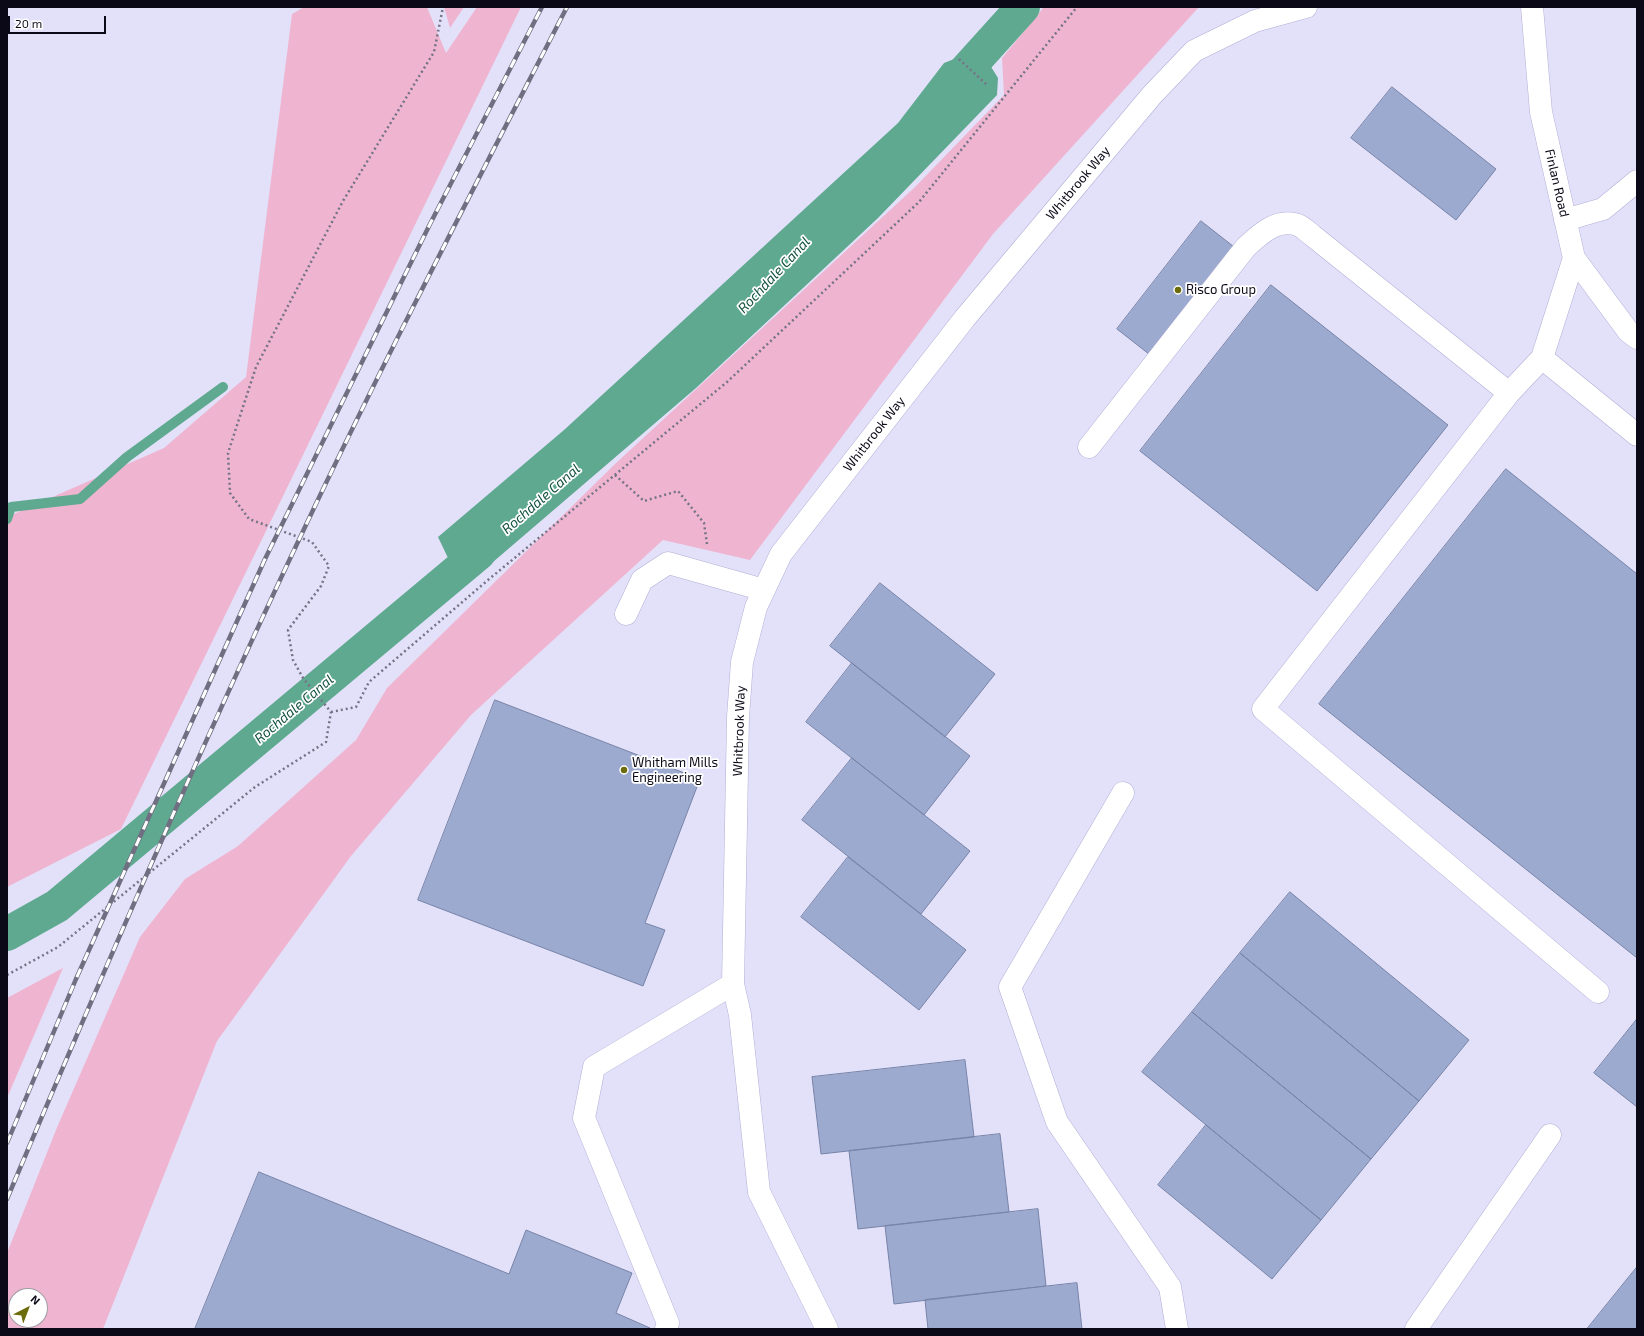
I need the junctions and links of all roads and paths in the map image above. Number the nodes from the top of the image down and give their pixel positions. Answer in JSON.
{"nodes":[{"id":1,"x":443,"y":7,"type":"edge"},
{"id":2,"x":1077,"y":7,"type":"edge"},
{"id":3,"x":1306,"y":7,"type":"edge"},
{"id":4,"x":1532,"y":7,"type":"edge"},
{"id":5,"x":959,"y":59,"type":"dead end"},
{"id":6,"x":987,"y":85,"type":"dead end"},
{"id":7,"x":1637,"y":181,"type":"edge"},
{"id":8,"x":1565,"y":220,"type":"junction"},
{"id":9,"x":1574,"y":258,"type":"junction"},
{"id":10,"x":1637,"y":338,"type":"edge"},
{"id":11,"x":1542,"y":358,"type":"junction"},
{"id":12,"x":1509,"y":393,"type":"junction"},
{"id":13,"x":1637,"y":435,"type":"edge"},
{"id":14,"x":1089,"y":447,"type":"dead end"},
{"id":15,"x":615,"y":474,"type":"junction"},
{"id":16,"x":704,"y":523,"type":"dead end"},
{"id":17,"x":764,"y":590,"type":"junction"},
{"id":18,"x":626,"y":614,"type":"dead end"},
{"id":19,"x":331,"y":712,"type":"junction"},
{"id":20,"x":1123,"y":793,"type":"dead end"},
{"id":21,"x":7,"y":975,"type":"edge"},
{"id":22,"x":734,"y":984,"type":"junction"},
{"id":23,"x":1598,"y":992,"type":"dead end"},
{"id":24,"x":1550,"y":1135,"type":"dead end"},
{"id":25,"x":666,"y":1329,"type":"edge"},
{"id":26,"x":827,"y":1329,"type":"edge"},
{"id":27,"x":1177,"y":1329,"type":"edge"},
{"id":28,"x":1416,"y":1329,"type":"edge"}],
"edges":[{"from":1,"to":19,"type":"path"},
{"from":2,"to":15,"type":"path"},
{"from":3,"to":17,"type":"street","name":"Whitbrook Way"},
{"from":4,"to":8,"type":"street","name":"Finlan Road"},
{"from":5,"to":6,"type":"path"},
{"from":7,"to":8,"type":"street"},
{"from":8,"to":9,"type":"street","name":"Finlan Road"},
{"from":9,"to":10,"type":"street","name":"Finlan Road"},
{"from":9,"to":11,"type":"street"},
{"from":11,"to":12,"type":"street"},
{"from":11,"to":13,"type":"street"},
{"from":12,"to":14,"type":"street"},
{"from":12,"to":23,"type":"street"},
{"from":15,"to":16,"type":"path"},
{"from":15,"to":19,"type":"path"},
{"from":17,"to":18,"type":"street"},
{"from":17,"to":22,"type":"street","name":"Whitbrook Way"},
{"from":19,"to":21,"type":"path"},
{"from":20,"to":27,"type":"street"},
{"from":22,"to":25,"type":"street"},
{"from":22,"to":26,"type":"street","name":"Whitbrook Way"},
{"from":24,"to":28,"type":"street"}]}
